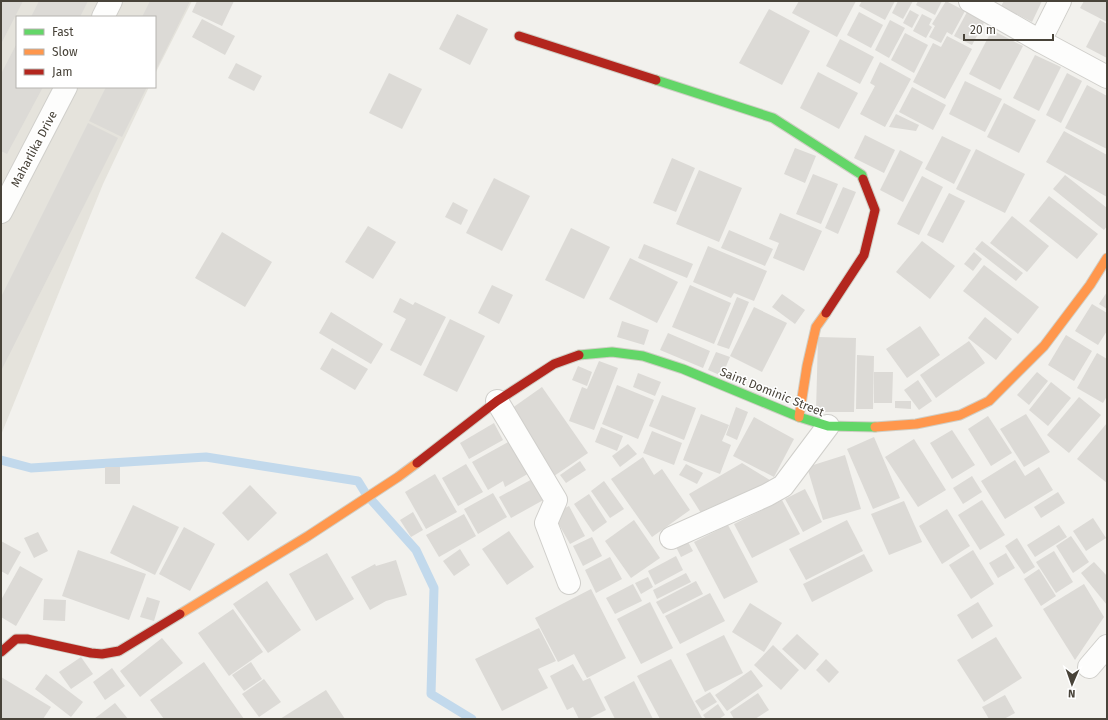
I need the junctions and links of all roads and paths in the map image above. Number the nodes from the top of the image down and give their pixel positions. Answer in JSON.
{"nodes":[{"id":1,"x":111,"y":1,"type":"edge"},
{"id":2,"x":970,"y":1,"type":"edge"},
{"id":3,"x":1060,"y":1,"type":"edge"},
{"id":4,"x":104,"y":16,"type":"edge"},
{"id":5,"x":519,"y":36,"type":"dead end"},
{"id":6,"x":1040,"y":41,"type":"junction"},
{"id":7,"x":1107,"y":77,"type":"edge"},
{"id":8,"x":65,"y":88,"type":"edge"},
{"id":9,"x":1,"y":212,"type":"edge"},
{"id":10,"x":1107,"y":258,"type":"edge"},
{"id":11,"x":497,"y":401,"type":"junction"},
{"id":12,"x":799,"y":418,"type":"junction"},
{"id":13,"x":828,"y":426,"type":"junction"},
{"id":14,"x":672,"y":538,"type":"dead end"},
{"id":15,"x":569,"y":583,"type":"dead end"},
{"id":16,"x":1107,"y":646,"type":"edge"},
{"id":17,"x":1,"y":652,"type":"edge"},
{"id":18,"x":1089,"y":666,"type":"dead end"}],
"edges":[{"from":1,"to":4,"type":"street"},
{"from":2,"to":6,"type":"street"},
{"from":3,"to":6,"type":"street"},
{"from":5,"to":12,"type":"street"},
{"from":6,"to":7,"type":"street"},
{"from":8,"to":9,"type":"street","name":"Maharlika Drive"},
{"from":10,"to":13,"type":"street","name":"Saint Dominic Street"},
{"from":11,"to":12,"type":"street","name":"Saint Dominic Street"},
{"from":11,"to":15,"type":"street"},
{"from":11,"to":17,"type":"street","name":"Saint Dominic Street"},
{"from":12,"to":13,"type":"street","name":"Saint Dominic Street"},
{"from":13,"to":14,"type":"street"},
{"from":16,"to":18,"type":"street"}]}
